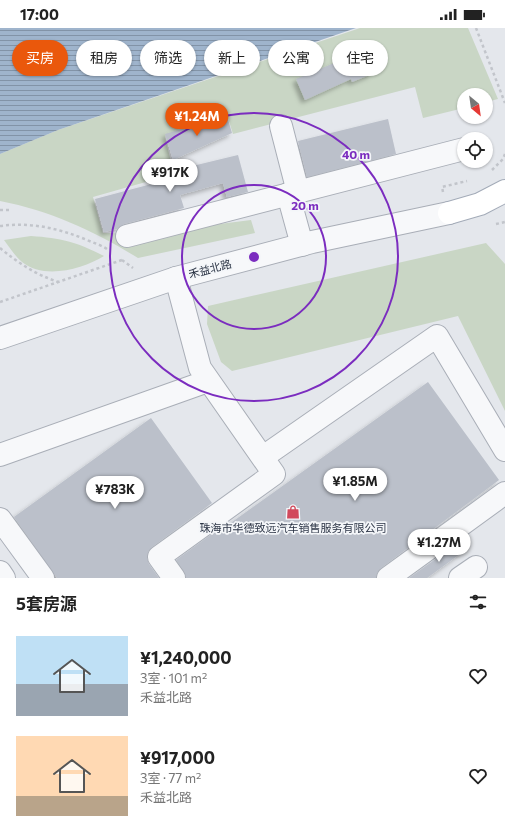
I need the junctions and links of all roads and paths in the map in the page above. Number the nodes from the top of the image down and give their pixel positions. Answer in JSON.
{"nodes":[{"id":1,"x":476,"y":28,"type":"edge"},
{"id":2,"x":505,"y":102,"type":"edge"},
{"id":3,"x":280,"y":126,"type":"dead end"},
{"id":4,"x":457,"y":151,"type":"edge"},
{"id":5,"x":505,"y":191,"type":"edge"},
{"id":6,"x":293,"y":193,"type":"junction"},
{"id":7,"x":505,"y":209,"type":"edge"},
{"id":8,"x":0,"y":210,"type":"edge"},
{"id":9,"x":11,"y":210,"type":"dead end"},
{"id":10,"x":449,"y":213,"type":"junction"},
{"id":11,"x":0,"y":226,"type":"edge"},
{"id":12,"x":127,"y":236,"type":"dead end"},
{"id":13,"x":302,"y":245,"type":"junction"},
{"id":14,"x":0,"y":248,"type":"edge"},
{"id":15,"x":112,"y":253,"type":"dead end"},
{"id":16,"x":117,"y":256,"type":"dead end"},
{"id":17,"x":122,"y":260,"type":"junction"},
{"id":18,"x":137,"y":271,"type":"dead end"},
{"id":19,"x":176,"y":278,"type":"junction"},
{"id":20,"x":58,"y":282,"type":"junction"},
{"id":21,"x":0,"y":302,"type":"edge"},
{"id":22,"x":0,"y":338,"type":"edge"},
{"id":23,"x":208,"y":381,"type":"junction"},
{"id":24,"x":505,"y":450,"type":"edge"},
{"id":25,"x":0,"y":455,"type":"edge"},
{"id":26,"x":263,"y":457,"type":"junction"},
{"id":27,"x":505,"y":493,"type":"edge"},
{"id":28,"x":0,"y":519,"type":"edge"},
{"id":29,"x":0,"y":572,"type":"edge"},
{"id":30,"x":4,"y":578,"type":"edge"},
{"id":31,"x":43,"y":578,"type":"edge"},
{"id":32,"x":174,"y":578,"type":"edge"},
{"id":33,"x":388,"y":578,"type":"edge"}],
"edges":[{"from":1,"to":2,"type":"path"},
{"from":3,"to":6,"type":"street"},
{"from":4,"to":6,"type":"street"},
{"from":5,"to":10,"type":"main road"},
{"from":6,"to":12,"type":"street"},
{"from":6,"to":13,"type":"street"},
{"from":7,"to":10,"type":"main road"},
{"from":8,"to":9,"type":"path"},
{"from":10,"to":13,"type":"street","name":"禾益北路"},
{"from":11,"to":15,"type":"path"},
{"from":13,"to":19,"type":"street","name":"禾益北路"},
{"from":14,"to":20,"type":"path"},
{"from":16,"to":17,"type":"path"},
{"from":17,"to":18,"type":"path"},
{"from":17,"to":20,"type":"path"},
{"from":19,"to":22,"type":"street","name":"禾益北路"},
{"from":19,"to":23,"type":"street"},
{"from":20,"to":21,"type":"path"},
{"from":23,"to":25,"type":"street"},
{"from":23,"to":26,"type":"street"},
{"from":24,"to":26,"type":"street"},
{"from":26,"to":32,"type":"street"},
{"from":27,"to":33,"type":"street"},
{"from":28,"to":31,"type":"street"},
{"from":29,"to":30,"type":"street"}]}
